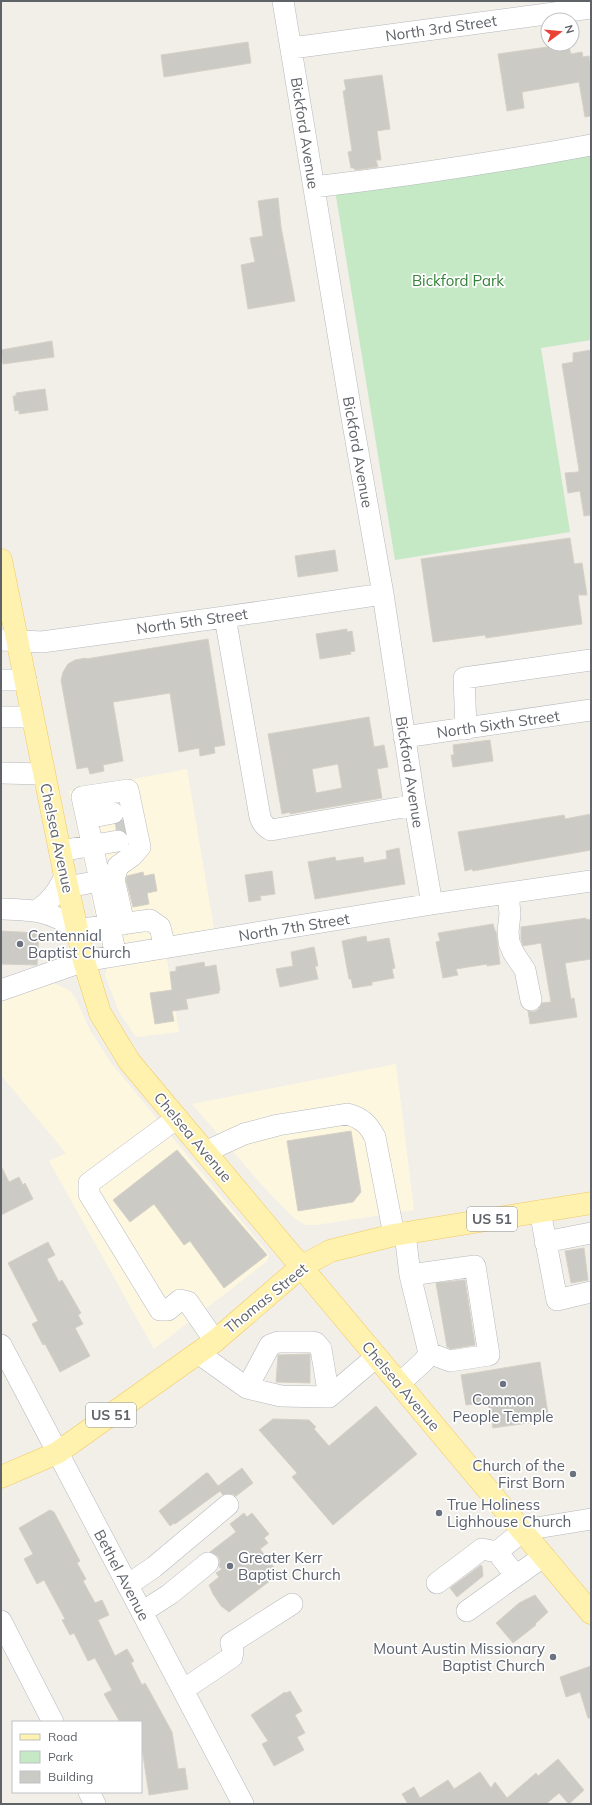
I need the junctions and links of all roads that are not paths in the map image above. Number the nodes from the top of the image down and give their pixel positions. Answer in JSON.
{"nodes":[{"id":1,"x":283,"y":1,"type":"edge"},
{"id":2,"x":591,"y":8,"type":"edge"},
{"id":3,"x":292,"y":48,"type":"junction"},
{"id":4,"x":591,"y":145,"type":"edge"},
{"id":5,"x":314,"y":187,"type":"junction"},
{"id":6,"x":1,"y":560,"type":"edge"},
{"id":7,"x":383,"y":594,"type":"junction"},
{"id":8,"x":220,"y":618,"type":"junction"},
{"id":9,"x":10,"y":641,"type":"edge"},
{"id":10,"x":591,"y":660,"type":"edge"},
{"id":11,"x":1,"y":680,"type":"edge"},
{"id":12,"x":26,"y":680,"type":"junction"},
{"id":13,"x":591,"y":697,"type":"edge"},
{"id":14,"x":591,"y":710,"type":"edge"},
{"id":15,"x":1,"y":717,"type":"edge"},
{"id":16,"x":33,"y":717,"type":"junction"},
{"id":17,"x":466,"y":721,"type":"junction"},
{"id":18,"x":404,"y":737,"type":"junction"},
{"id":19,"x":235,"y":739,"type":"dead end"},
{"id":20,"x":1,"y":773,"type":"edge"},
{"id":21,"x":44,"y":774,"type":"junction"},
{"id":22,"x":415,"y":805,"type":"junction"},
{"id":23,"x":126,"y":820,"type":"junction"},
{"id":24,"x":89,"y":826,"type":"junction"},
{"id":25,"x":60,"y":850,"type":"junction"},
{"id":26,"x":107,"y":880,"type":"junction"},
{"id":27,"x":591,"y":881,"type":"edge"},
{"id":28,"x":66,"y":882,"type":"junction"},
{"id":29,"x":508,"y":893,"type":"junction"},
{"id":30,"x":432,"y":904,"type":"junction"},
{"id":31,"x":1,"y":909,"type":"edge"},
{"id":32,"x":38,"y":910,"type":"junction"},
{"id":33,"x":117,"y":925,"type":"junction"},
{"id":34,"x":76,"y":929,"type":"junction"},
{"id":35,"x":165,"y":948,"type":"junction"},
{"id":36,"x":116,"y":956,"type":"junction"},
{"id":37,"x":84,"y":961,"type":"junction"},
{"id":38,"x":1,"y":990,"type":"edge"},
{"id":39,"x":531,"y":1000,"type":"dead end"},
{"id":40,"x":177,"y":1118,"type":"junction"},
{"id":41,"x":205,"y":1152,"type":"junction"},
{"id":42,"x":591,"y":1203,"type":"edge"},
{"id":43,"x":540,"y":1211,"type":"junction"},
{"id":44,"x":591,"y":1233,"type":"edge"},
{"id":45,"x":399,"y":1234,"type":"junction"},
{"id":46,"x":545,"y":1242,"type":"junction"},
{"id":47,"x":302,"y":1267,"type":"junction"},
{"id":48,"x":410,"y":1275,"type":"junction"},
{"id":49,"x":591,"y":1292,"type":"edge"},
{"id":50,"x":1,"y":1345,"type":"edge"},
{"id":51,"x":206,"y":1347,"type":"junction"},
{"id":52,"x":429,"y":1353,"type":"junction"},
{"id":53,"x":376,"y":1357,"type":"junction"},
{"id":54,"x":399,"y":1384,"type":"junction"},
{"id":55,"x":247,"y":1388,"type":"junction"},
{"id":56,"x":329,"y":1396,"type":"junction"},
{"id":57,"x":58,"y":1453,"type":"junction"},
{"id":58,"x":1,"y":1477,"type":"edge"},
{"id":59,"x":228,"y":1505,"type":"dead end"},
{"id":60,"x":591,"y":1519,"type":"edge"},
{"id":61,"x":524,"y":1530,"type":"junction"},
{"id":62,"x":497,"y":1552,"type":"junction"},
{"id":63,"x":544,"y":1556,"type":"junction"},
{"id":64,"x":208,"y":1563,"type":"dead end"},
{"id":65,"x":516,"y":1576,"type":"junction"},
{"id":66,"x":437,"y":1583,"type":"dead end"},
{"id":67,"x":128,"y":1586,"type":"junction"},
{"id":68,"x":292,"y":1604,"type":"dead end"},
{"id":69,"x":468,"y":1611,"type":"dead end"},
{"id":70,"x":142,"y":1612,"type":"junction"},
{"id":71,"x":591,"y":1613,"type":"edge"},
{"id":72,"x":1,"y":1621,"type":"edge"},
{"id":73,"x":183,"y":1690,"type":"junction"},
{"id":74,"x":52,"y":1721,"type":"edge"},
{"id":75,"x":90,"y":1793,"type":"edge"},
{"id":76,"x":95,"y":1804,"type":"edge"},
{"id":77,"x":243,"y":1804,"type":"edge"}],
"edges":[{"from":1,"to":3,"type":"street","name":"Bickford Avenue"},
{"from":2,"to":3,"type":"street","name":"North 3rd Street"},
{"from":3,"to":5,"type":"street","name":"Bickford Avenue"},
{"from":4,"to":5,"type":"street"},
{"from":5,"to":7,"type":"street","name":"Bickford Avenue"},
{"from":6,"to":9,"type":"main road","name":"Chelsea Avenue"},
{"from":7,"to":8,"type":"street","name":"North 5th Street"},
{"from":7,"to":18,"type":"street","name":"Bickford Avenue"},
{"from":8,"to":9,"type":"street","name":"North 5th Street"},
{"from":8,"to":19,"type":"street"},
{"from":8,"to":22,"type":"street"},
{"from":9,"to":12,"type":"main road","name":"Chelsea Avenue"},
{"from":10,"to":17,"type":"street"},
{"from":11,"to":12,"type":"street"},
{"from":12,"to":16,"type":"main road","name":"Chelsea Avenue"},
{"from":13,"to":17,"type":"street"},
{"from":14,"to":17,"type":"street","name":"North Sixth Street"},
{"from":15,"to":16,"type":"street"},
{"from":16,"to":21,"type":"main road","name":"Chelsea Avenue"},
{"from":17,"to":18,"type":"street","name":"North Sixth Street"},
{"from":18,"to":22,"type":"street","name":"Bickford Avenue"},
{"from":20,"to":21,"type":"street"},
{"from":21,"to":25,"type":"main road","name":"Chelsea Avenue"},
{"from":22,"to":30,"type":"street","name":"Bickford Avenue"},
{"from":23,"to":24,"type":"street"},
{"from":23,"to":24,"type":"street"},
{"from":23,"to":24,"type":"street"},
{"from":23,"to":26,"type":"street"},
{"from":24,"to":25,"type":"street"},
{"from":24,"to":26,"type":"street"},
{"from":25,"to":28,"type":"main road","name":"Chelsea Avenue"},
{"from":26,"to":28,"type":"street"},
{"from":26,"to":33,"type":"street"},
{"from":27,"to":29,"type":"street","name":"North 7th Street"},
{"from":28,"to":32,"type":"street"},
{"from":28,"to":34,"type":"main road","name":"Chelsea Avenue"},
{"from":29,"to":30,"type":"street","name":"North 7th Street"},
{"from":29,"to":39,"type":"street"},
{"from":30,"to":35,"type":"street","name":"North 7th Street"},
{"from":31,"to":32,"type":"street"},
{"from":32,"to":34,"type":"street"},
{"from":33,"to":34,"type":"street"},
{"from":33,"to":35,"type":"street"},
{"from":33,"to":36,"type":"street"},
{"from":34,"to":37,"type":"main road","name":"Chelsea Avenue"},
{"from":35,"to":36,"type":"street","name":"North 7th Street"},
{"from":36,"to":37,"type":"street","name":"North 7th Street"},
{"from":37,"to":38,"type":"street","name":"North 7th Street"},
{"from":37,"to":40,"type":"main road","name":"Chelsea Avenue"},
{"from":40,"to":41,"type":"main road","name":"Chelsea Avenue"},
{"from":40,"to":51,"type":"street"},
{"from":41,"to":45,"type":"street"},
{"from":41,"to":47,"type":"main road","name":"Chelsea Avenue"},
{"from":42,"to":43,"type":"main road","name":"Thomas Street","number":"US 51"},
{"from":43,"to":45,"type":"main road","name":"Thomas Street","number":"US 51"},
{"from":43,"to":46,"type":"street"},
{"from":44,"to":46,"type":"street"},
{"from":45,"to":47,"type":"main road","name":"Thomas Street","number":"US 51"},
{"from":45,"to":48,"type":"street"},
{"from":46,"to":49,"type":"street"},
{"from":47,"to":51,"type":"main road","name":"Thomas Street","number":"US 51"},
{"from":47,"to":53,"type":"main road","name":"Chelsea Avenue"},
{"from":48,"to":52,"type":"street"},
{"from":48,"to":52,"type":"street"},
{"from":50,"to":57,"type":"street","name":"Bethel Avenue"},
{"from":51,"to":55,"type":"street"},
{"from":51,"to":57,"type":"main road","name":"Thomas Street","number":"US 51"},
{"from":52,"to":54,"type":"street"},
{"from":53,"to":54,"type":"main road","name":"Chelsea Avenue"},
{"from":53,"to":56,"type":"street"},
{"from":54,"to":61,"type":"main road","name":"Chelsea Avenue"},
{"from":55,"to":56,"type":"street"},
{"from":55,"to":56,"type":"street"},
{"from":57,"to":58,"type":"main road","name":"Thomas Street","number":"US 51"},
{"from":57,"to":67,"type":"street","name":"Bethel Avenue"},
{"from":59,"to":67,"type":"street"},
{"from":60,"to":61,"type":"street"},
{"from":61,"to":62,"type":"street"},
{"from":61,"to":63,"type":"main road","name":"Chelsea Avenue"},
{"from":62,"to":65,"type":"street"},
{"from":62,"to":66,"type":"street"},
{"from":63,"to":65,"type":"street"},
{"from":63,"to":71,"type":"main road","name":"Chelsea Avenue"},
{"from":64,"to":70,"type":"street"},
{"from":65,"to":69,"type":"street"},
{"from":67,"to":70,"type":"street","name":"Bethel Avenue"},
{"from":68,"to":73,"type":"street"},
{"from":70,"to":73,"type":"street","name":"Bethel Avenue"},
{"from":72,"to":74,"type":"street"},
{"from":73,"to":77,"type":"street","name":"Bethel Avenue"},
{"from":75,"to":76,"type":"street"}]}
